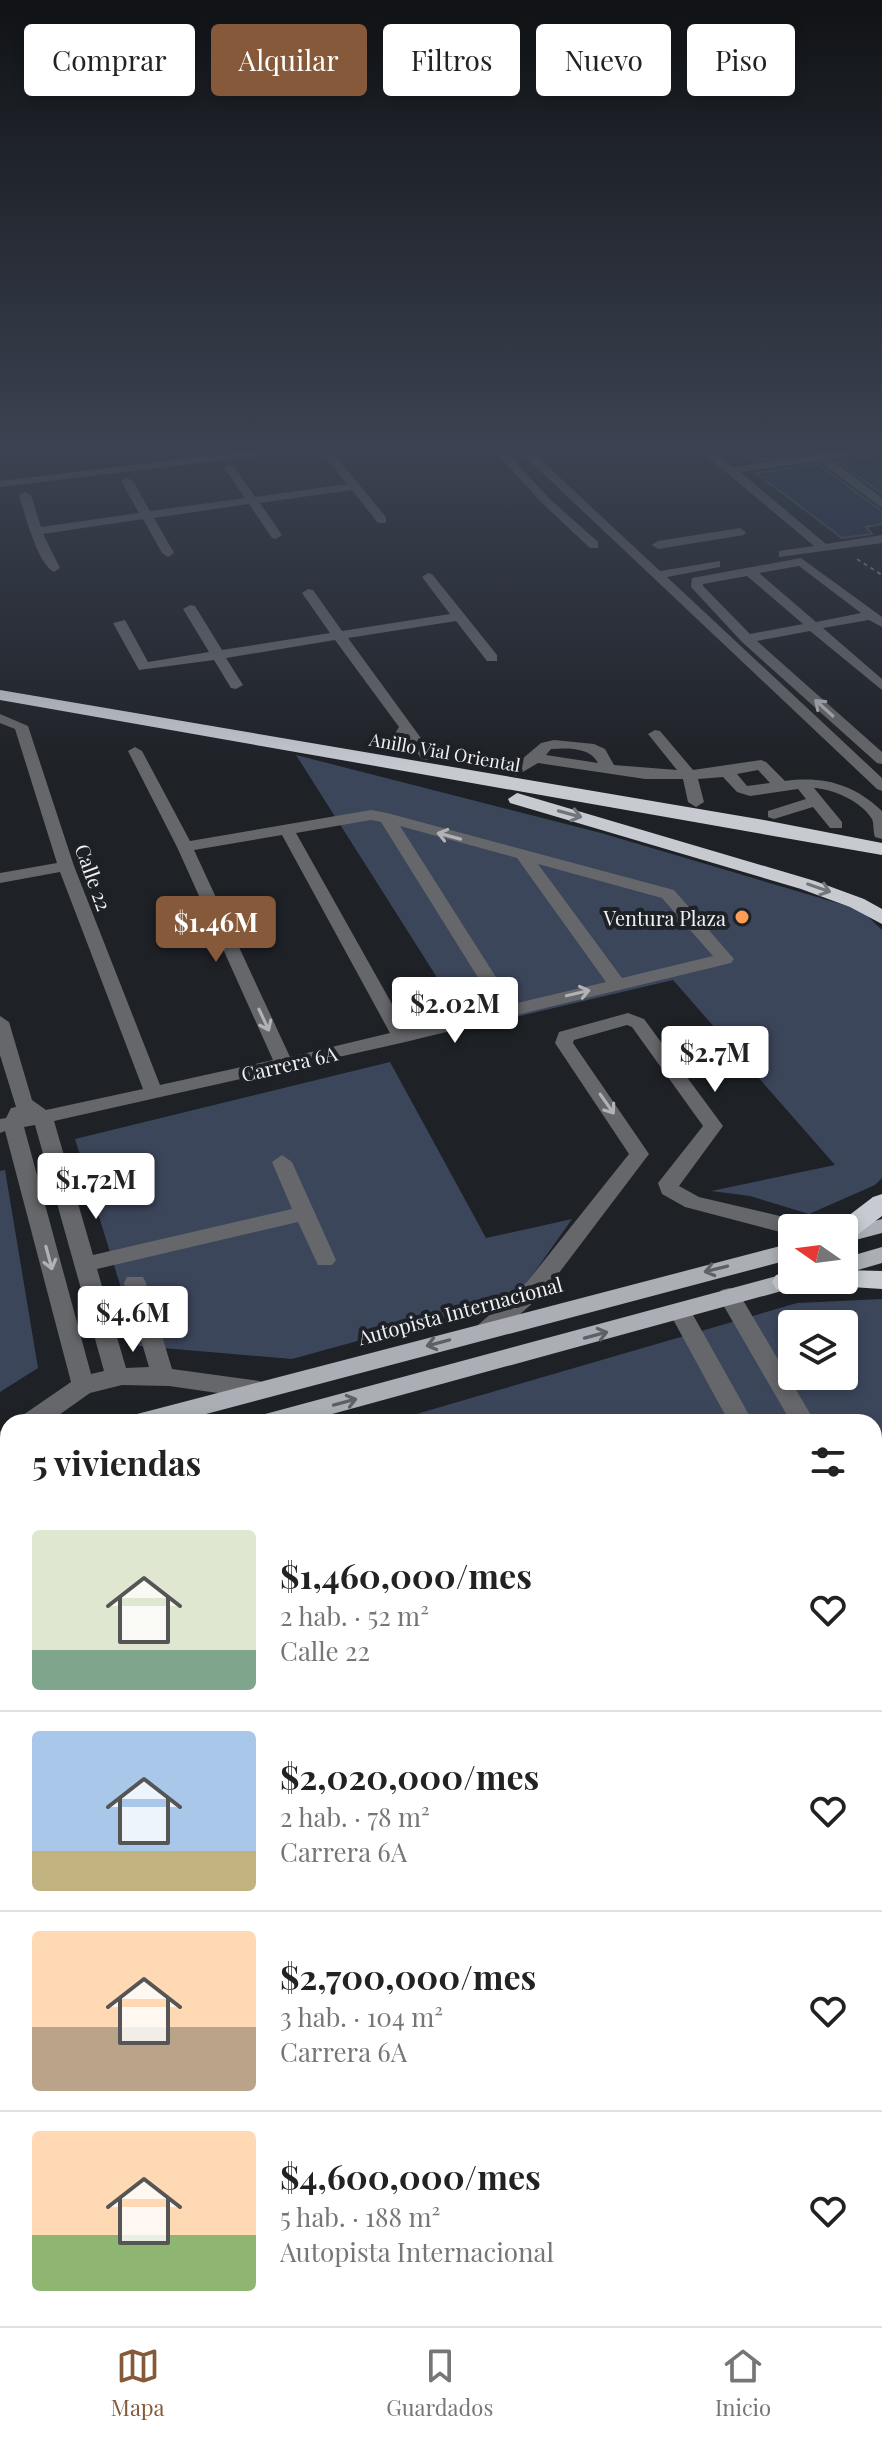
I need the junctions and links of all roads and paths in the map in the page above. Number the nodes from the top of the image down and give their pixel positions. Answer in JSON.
{"nodes":[{"id":1,"x":48,"y":556,"type":"edge"},
{"id":2,"x":637,"y":556,"type":"edge"},
{"id":3,"x":700,"y":556,"type":"edge"},
{"id":4,"x":773,"y":556,"type":"edge"},
{"id":5,"x":846,"y":556,"type":"edge"},
{"id":6,"x":711,"y":565,"type":"junction"},
{"id":7,"x":54,"y":568,"type":"dead end"},
{"id":8,"x":748,"y":570,"type":"junction"},
{"id":9,"x":659,"y":575,"type":"junction"},
{"id":10,"x":882,"y":575,"type":"edge"},
{"id":11,"x":428,"y":577,"type":"dead end"},
{"id":12,"x":308,"y":593,"type":"dead end"},
{"id":13,"x":190,"y":609,"type":"dead end"},
{"id":14,"x":459,"y":616,"type":"junction"},
{"id":15,"x":877,"y":619,"type":"edge"},
{"id":16,"x":120,"y":623,"type":"dead end"},
{"id":17,"x":812,"y":626,"type":"junction"},
{"id":18,"x":340,"y":635,"type":"junction"},
{"id":19,"x":747,"y":639,"type":"junction"},
{"id":20,"x":217,"y":656,"type":"junction"},
{"id":21,"x":492,"y":658,"type":"dead end"},
{"id":22,"x":0,"y":682,"type":"edge"},
{"id":23,"x":236,"y":685,"type":"dead end"},
{"id":24,"x":882,"y":686,"type":"edge"},
{"id":25,"x":0,"y":695,"type":"edge"},
{"id":26,"x":7,"y":719,"type":"edge"},
{"id":27,"x":407,"y":726,"type":"junction"},
{"id":28,"x":655,"y":734,"type":"dead end"},
{"id":29,"x":135,"y":751,"type":"dead end"},
{"id":30,"x":383,"y":755,"type":"junction"},
{"id":31,"x":427,"y":756,"type":"junction"},
{"id":32,"x":882,"y":760,"type":"edge"},
{"id":33,"x":516,"y":771,"type":"junction"},
{"id":34,"x":727,"y":772,"type":"junction"},
{"id":35,"x":689,"y":775,"type":"junction"},
{"id":36,"x":803,"y":785,"type":"junction"},
{"id":37,"x":882,"y":786,"type":"edge"},
{"id":38,"x":782,"y":787,"type":"junction"},
{"id":39,"x":815,"y":801,"type":"junction"},
{"id":40,"x":696,"y":802,"type":"junction"},
{"id":41,"x":774,"y":814,"type":"junction"},
{"id":42,"x":387,"y":818,"type":"junction"},
{"id":43,"x":836,"y":825,"type":"junction"},
{"id":44,"x":881,"y":826,"type":"edge"},
{"id":45,"x":287,"y":830,"type":"junction"},
{"id":46,"x":185,"y":847,"type":"junction"},
{"id":47,"x":882,"y":849,"type":"edge"},
{"id":48,"x":524,"y":856,"type":"junction"},
{"id":49,"x":66,"y":866,"type":"junction"},
{"id":50,"x":0,"y":878,"type":"edge"},
{"id":51,"x":882,"y":918,"type":"edge"},
{"id":52,"x":617,"y":984,"type":"junction"},
{"id":53,"x":508,"y":1010,"type":"junction"},
{"id":54,"x":0,"y":1022,"type":"edge"},
{"id":55,"x":401,"y":1037,"type":"junction"},
{"id":56,"x":284,"y":1064,"type":"junction"},
{"id":57,"x":154,"y":1093,"type":"junction"},
{"id":58,"x":23,"y":1103,"type":"junction"},
{"id":59,"x":43,"y":1117,"type":"junction"},
{"id":60,"x":6,"y":1125,"type":"edge"},
{"id":61,"x":282,"y":1162,"type":"dead end"},
{"id":62,"x":882,"y":1203,"type":"edge"},
{"id":63,"x":304,"y":1213,"type":"junction"},
{"id":64,"x":778,"y":1222,"type":"edge"},
{"id":65,"x":858,"y":1223,"type":"edge"},
{"id":66,"x":882,"y":1226,"type":"edge"},
{"id":67,"x":858,"y":1231,"type":"edge"},
{"id":68,"x":778,"y":1255,"type":"edge"},
{"id":69,"x":882,"y":1255,"type":"edge"},
{"id":70,"x":325,"y":1260,"type":"dead end"},
{"id":71,"x":858,"y":1262,"type":"edge"},
{"id":72,"x":85,"y":1264,"type":"junction"},
{"id":73,"x":858,"y":1279,"type":"edge"},
{"id":74,"x":882,"y":1280,"type":"edge"},
{"id":75,"x":135,"y":1283,"type":"dead end"},
{"id":76,"x":778,"y":1284,"type":"edge"},
{"id":77,"x":729,"y":1296,"type":"junction"},
{"id":78,"x":680,"y":1312,"type":"junction"},
{"id":79,"x":486,"y":1331,"type":"junction"},
{"id":80,"x":117,"y":1377,"type":"junction"},
{"id":81,"x":163,"y":1378,"type":"junction"},
{"id":82,"x":83,"y":1386,"type":"junction"},
{"id":83,"x":259,"y":1390,"type":"junction"},
{"id":84,"x":43,"y":1414,"type":"edge"},
{"id":85,"x":170,"y":1414,"type":"edge"},
{"id":86,"x":299,"y":1414,"type":"edge"},
{"id":87,"x":737,"y":1414,"type":"edge"},
{"id":88,"x":798,"y":1414,"type":"edge"}],
"edges":[{"from":1,"to":7,"type":"street"},
{"from":2,"to":9,"type":"street"},
{"from":3,"to":6,"type":"street"},
{"from":4,"to":6,"type":"street"},
{"from":5,"to":10,"type":"path"},
{"from":6,"to":9,"type":"street"},
{"from":8,"to":15,"type":"street"},
{"from":8,"to":17,"type":"street"},
{"from":8,"to":19,"type":"street"},
{"from":9,"to":37,"type":"street"},
{"from":11,"to":14,"type":"street"},
{"from":12,"to":18,"type":"street"},
{"from":13,"to":20,"type":"street"},
{"from":14,"to":18,"type":"street"},
{"from":14,"to":21,"type":"street"},
{"from":15,"to":17,"type":"street"},
{"from":16,"to":20,"type":"street"},
{"from":17,"to":19,"type":"street"},
{"from":17,"to":24,"type":"street"},
{"from":18,"to":20,"type":"street"},
{"from":18,"to":27,"type":"street"},
{"from":32,"to":19,"type":"street","one_way":true},
{"from":20,"to":23,"type":"street"},
{"from":22,"to":30,"type":"highway","name":"Anillo Vial Oriental"},
{"from":25,"to":30,"type":"highway","name":"Anillo Vial Oriental"},
{"from":26,"to":49,"type":"street","name":"Calle 22"},
{"from":27,"to":30,"type":"street"},
{"from":27,"to":31,"type":"street"},
{"from":28,"to":35,"type":"street"},
{"from":29,"to":46,"type":"street"},
{"from":30,"to":31,"type":"highway","name":"Anillo Vial Oriental"},
{"from":30,"to":47,"type":"highway","name":"Anillo Vial Oriental"},
{"from":30,"to":51,"type":"highway","one_way":true},
{"from":31,"to":33,"type":"highway","name":"Anillo Vial Oriental"},
{"from":33,"to":35,"type":"street"},
{"from":33,"to":40,"type":"highway","name":"Anillo Vial Oriental"},
{"from":34,"to":35,"type":"street"},
{"from":34,"to":38,"type":"street"},
{"from":34,"to":38,"type":"street"},
{"from":35,"to":40,"type":"street"},
{"from":36,"to":38,"type":"street"},
{"from":36,"to":39,"type":"street"},
{"from":36,"to":44,"type":"street"},
{"from":39,"to":41,"type":"street"},
{"from":39,"to":43,"type":"street"},
{"from":40,"to":41,"type":"highway","name":"Anillo Vial Oriental"},
{"from":41,"to":43,"type":"highway","name":"Anillo Vial Oriental"},
{"from":42,"to":45,"type":"street"},
{"from":48,"to":42,"type":"street","one_way":true},
{"from":42,"to":53,"type":"street"},
{"from":43,"to":44,"type":"highway","name":"Anillo Vial Oriental"},
{"from":45,"to":46,"type":"street"},
{"from":45,"to":55,"type":"street"},
{"from":46,"to":56,"type":"street","one_way":true},
{"from":48,"to":52,"type":"street"},
{"from":48,"to":52,"type":"street","name":"Carrera 6A"},
{"from":49,"to":50,"type":"street"},
{"from":49,"to":57,"type":"street","name":"Calle 22"},
{"from":53,"to":52,"type":"street","name":"Carrera 6A","one_way":true},
{"from":53,"to":55,"type":"street","name":"Carrera 6A"},
{"from":54,"to":58,"type":"street"},
{"from":55,"to":56,"type":"street","name":"Carrera 6A"},
{"from":56,"to":57,"type":"street","name":"Carrera 6A"},
{"from":57,"to":59,"type":"street","name":"Carrera 6A"},
{"from":58,"to":59,"type":"street"},
{"from":58,"to":60,"type":"street"},
{"from":59,"to":60,"type":"street","name":"Carrera 6A"},
{"from":59,"to":72,"type":"street"},
{"from":60,"to":82,"type":"street","one_way":true},
{"from":61,"to":63,"type":"street"},
{"from":62,"to":65,"type":"highway"},
{"from":63,"to":70,"type":"street"},
{"from":63,"to":72,"type":"street"},
{"from":64,"to":79,"type":"street","one_way":true},
{"from":66,"to":67,"type":"main road"},
{"from":68,"to":79,"type":"main road","name":"Autopista Internacional","one_way":true},
{"from":69,"to":71,"type":"main road"},
{"from":72,"to":80,"type":"street"},
{"from":73,"to":74,"type":"highway"},
{"from":75,"to":81,"type":"street"},
{"from":76,"to":77,"type":"main road"},
{"from":77,"to":78,"type":"main road"},
{"from":77,"to":88,"type":"street"},
{"from":86,"to":78,"type":"main road","one_way":true},
{"from":78,"to":87,"type":"street"},
{"from":79,"to":83,"type":"main road","name":"Autopista Internacional","one_way":true},
{"from":80,"to":81,"type":"street"},
{"from":80,"to":82,"type":"street"},
{"from":81,"to":83,"type":"street"},
{"from":82,"to":84,"type":"street"},
{"from":83,"to":85,"type":"main road","name":"Autopista Internacional"}]}
